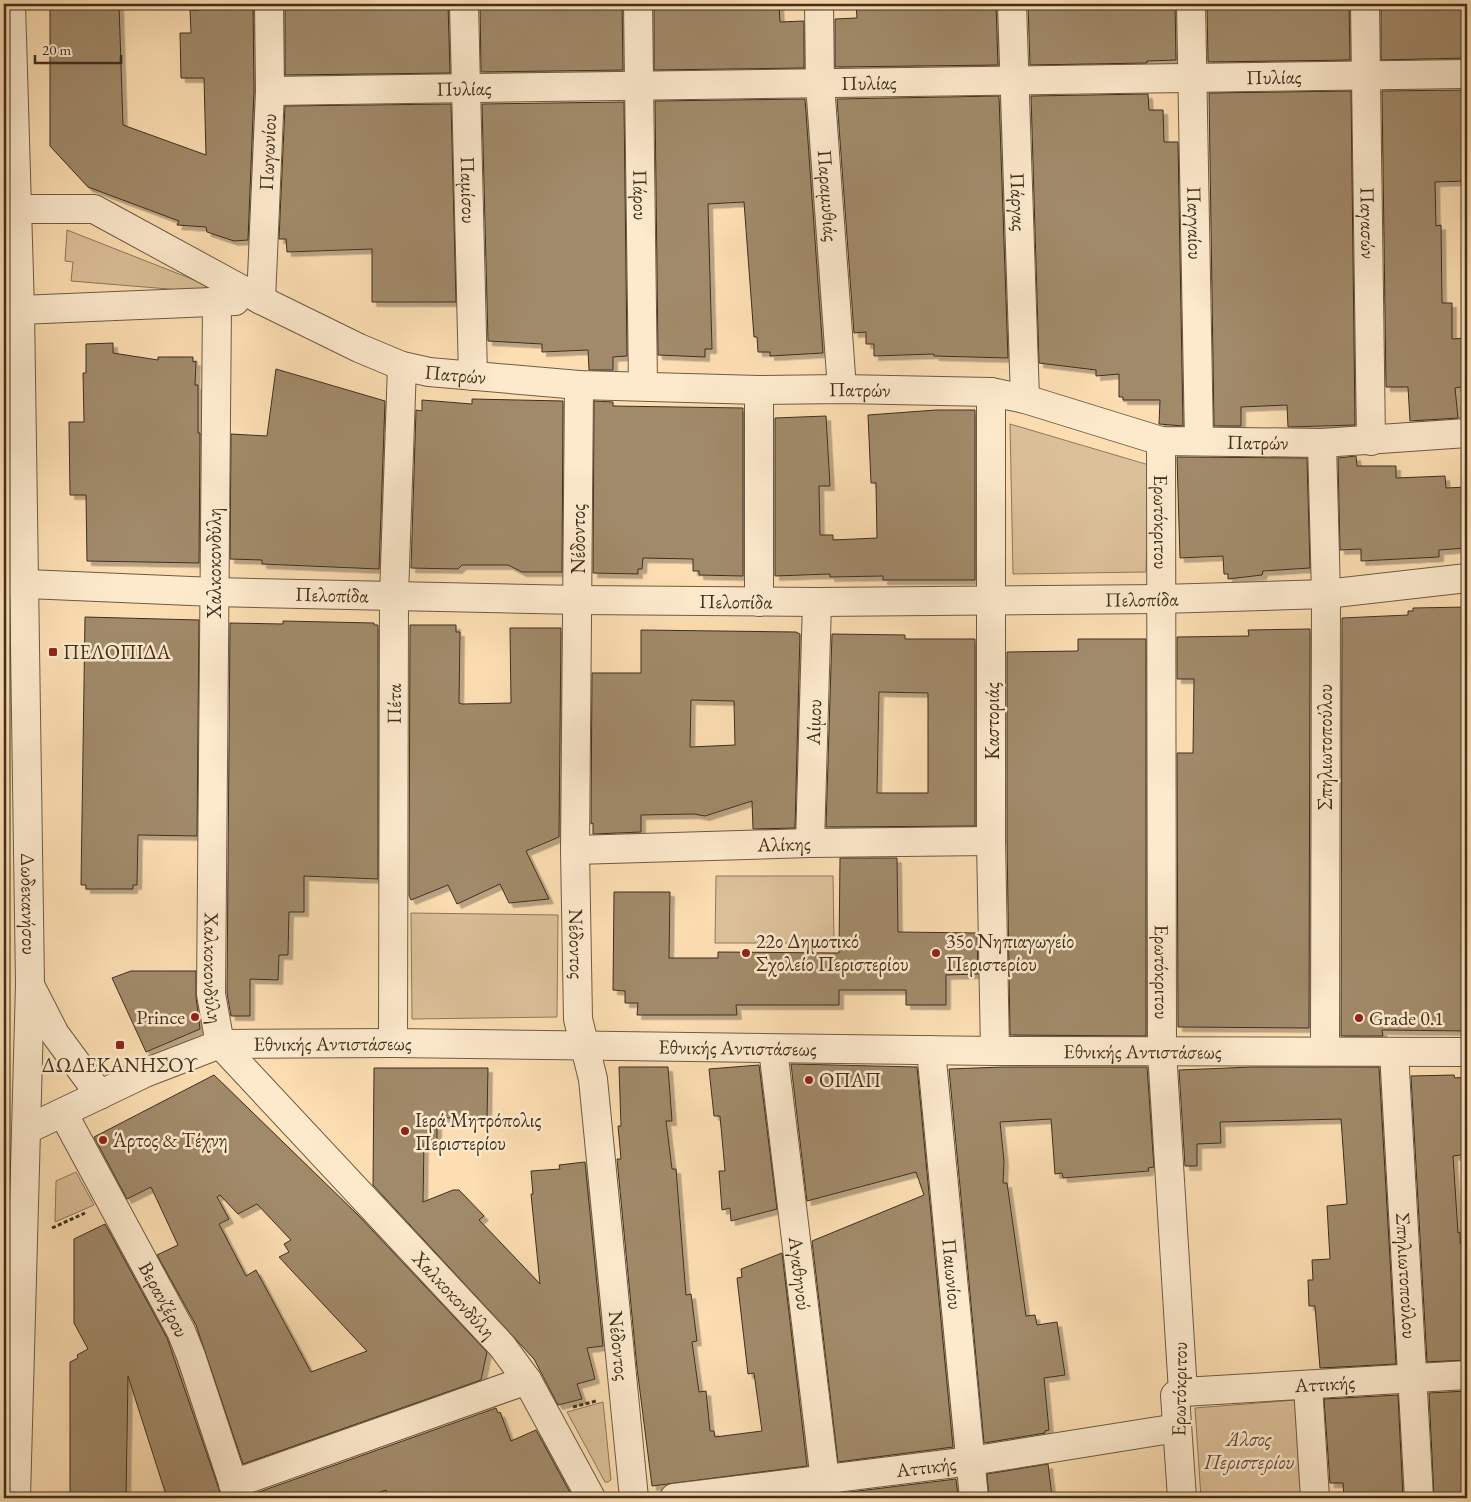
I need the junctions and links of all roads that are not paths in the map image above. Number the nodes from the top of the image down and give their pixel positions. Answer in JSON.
{"nodes":[{"id":1,"x":11,"y":4,"type":"edge"},
{"id":2,"x":269,"y":4,"type":"edge"},
{"id":3,"x":464,"y":4,"type":"edge"},
{"id":4,"x":638,"y":4,"type":"edge"},
{"id":5,"x":819,"y":4,"type":"edge"},
{"id":6,"x":1012,"y":4,"type":"edge"},
{"id":7,"x":1191,"y":4,"type":"edge"},
{"id":8,"x":1365,"y":4,"type":"edge"},
{"id":9,"x":1467,"y":74,"type":"edge"},
{"id":10,"x":1366,"y":76,"type":"junction"},
{"id":11,"x":1192,"y":79,"type":"junction"},
{"id":12,"x":1015,"y":81,"type":"junction"},
{"id":13,"x":820,"y":84,"type":"junction"},
{"id":14,"x":638,"y":85,"type":"junction"},
{"id":15,"x":467,"y":87,"type":"junction"},
{"id":16,"x":270,"y":90,"type":"junction"},
{"id":17,"x":10,"y":209,"type":"edge"},
{"id":18,"x":261,"y":300,"type":"junction"},
{"id":19,"x":12,"y":301,"type":"edge"},
{"id":20,"x":217,"y":302,"type":"junction"},
{"id":21,"x":402,"y":366,"type":"junction"},
{"id":22,"x":473,"y":376,"type":"junction"},
{"id":23,"x":579,"y":385,"type":"junction"},
{"id":24,"x":643,"y":386,"type":"junction"},
{"id":25,"x":842,"y":389,"type":"junction"},
{"id":26,"x":759,"y":390,"type":"junction"},
{"id":27,"x":991,"y":392,"type":"junction"},
{"id":28,"x":1025,"y":398,"type":"junction"},
{"id":29,"x":1467,"y":433,"type":"edge"},
{"id":30,"x":1161,"y":440,"type":"junction"},
{"id":31,"x":1199,"y":441,"type":"junction"},
{"id":32,"x":1371,"y":441,"type":"junction"},
{"id":33,"x":1322,"y":443,"type":"junction"},
{"id":34,"x":1467,"y":578,"type":"edge"},
{"id":35,"x":14,"y":584,"type":"edge"},
{"id":36,"x":214,"y":592,"type":"junction"},
{"id":37,"x":1326,"y":594,"type":"junction"},
{"id":38,"x":394,"y":595,"type":"junction"},
{"id":39,"x":992,"y":599,"type":"junction"},
{"id":40,"x":1161,"y":599,"type":"junction"},
{"id":41,"x":578,"y":600,"type":"junction"},
{"id":42,"x":759,"y":602,"type":"junction"},
{"id":43,"x":817,"y":602,"type":"junction"},
{"id":44,"x":991,"y":841,"type":"junction"},
{"id":45,"x":810,"y":843,"type":"junction"},
{"id":46,"x":16,"y":846,"type":"edge"},
{"id":47,"x":575,"y":850,"type":"junction"},
{"id":48,"x":30,"y":984,"type":"junction"},
{"id":49,"x":393,"y":1043,"type":"junction"},
{"id":50,"x":220,"y":1044,"type":"junction"},
{"id":51,"x":585,"y":1047,"type":"junction"},
{"id":52,"x":772,"y":1049,"type":"junction"},
{"id":53,"x":931,"y":1050,"type":"junction"},
{"id":54,"x":995,"y":1051,"type":"junction"},
{"id":55,"x":1162,"y":1051,"type":"junction"},
{"id":56,"x":1325,"y":1051,"type":"junction"},
{"id":57,"x":1394,"y":1052,"type":"junction"},
{"id":58,"x":1467,"y":1052,"type":"edge"},
{"id":59,"x":100,"y":1095,"type":"junction"},
{"id":60,"x":63,"y":1113,"type":"junction"},
{"id":61,"x":26,"y":1130,"type":"junction"},
{"id":62,"x":16,"y":1233,"type":"edge"},
{"id":63,"x":1467,"y":1375,"type":"edge"},
{"id":64,"x":1411,"y":1379,"type":"junction"},
{"id":65,"x":527,"y":1380,"type":"junction"},
{"id":66,"x":1308,"y":1386,"type":"junction"},
{"id":67,"x":1183,"y":1392,"type":"junction"},
{"id":68,"x":1177,"y":1428,"type":"junction"},
{"id":69,"x":971,"y":1461,"type":"junction"},
{"id":70,"x":826,"y":1489,"type":"edge"},
{"id":71,"x":236,"y":1491,"type":"edge"},
{"id":72,"x":16,"y":1498,"type":"edge"},
{"id":73,"x":591,"y":1498,"type":"edge"},
{"id":74,"x":634,"y":1498,"type":"edge"},
{"id":75,"x":674,"y":1498,"type":"edge"},
{"id":76,"x":974,"y":1498,"type":"edge"},
{"id":77,"x":1182,"y":1498,"type":"edge"},
{"id":78,"x":1315,"y":1498,"type":"edge"},
{"id":79,"x":1419,"y":1498,"type":"edge"}],
"edges":[{"from":1,"to":17,"type":"street","name":"Δωδεκανήσου"},
{"from":2,"to":16,"type":"street","name":"Πωγωνίου"},
{"from":3,"to":15,"type":"street","name":"Παμίσου"},
{"from":4,"to":14,"type":"street","name":"Πάρου"},
{"from":5,"to":13,"type":"street","name":"Παραμυθιάς"},
{"from":6,"to":12,"type":"street","name":"Πάργας"},
{"from":7,"to":11,"type":"street","name":"Παγγαίου"},
{"from":8,"to":10,"type":"street","name":"Παγασών"},
{"from":9,"to":10,"type":"street","name":"Πυλίας"},
{"from":10,"to":11,"type":"street","name":"Πυλίας"},
{"from":10,"to":32,"type":"street","name":"Παγασών"},
{"from":11,"to":12,"type":"street","name":"Πυλίας"},
{"from":11,"to":31,"type":"street","name":"Παγγαίου"},
{"from":12,"to":13,"type":"street","name":"Πυλίας"},
{"from":12,"to":28,"type":"street","name":"Πάργας"},
{"from":13,"to":14,"type":"street","name":"Πυλίας"},
{"from":13,"to":25,"type":"street","name":"Παραμυθιάς"},
{"from":14,"to":15,"type":"street","name":"Πυλίας"},
{"from":14,"to":24,"type":"street","name":"Πάρου"},
{"from":15,"to":16,"type":"street","name":"Πυλίας"},
{"from":15,"to":22,"type":"street","name":"Παμίσου"},
{"from":16,"to":18,"type":"street","name":"Πωγωνίου"},
{"from":17,"to":18,"type":"street","name":"Πατρών"},
{"from":17,"to":19,"type":"street","name":"Δωδεκανήσου"},
{"from":18,"to":20,"type":"street","name":"Πατρών"},
{"from":18,"to":21,"type":"street","name":"Πατρών"},
{"from":19,"to":20,"type":"street","name":"Πατρών"},
{"from":19,"to":35,"type":"street","name":"Δωδεκανήσου"},
{"from":20,"to":36,"type":"street","name":"Χαλκοκονδύλη"},
{"from":21,"to":22,"type":"street","name":"Πατρών"},
{"from":21,"to":38,"type":"street","name":"Πέτα"},
{"from":22,"to":23,"type":"street","name":"Πατρών"},
{"from":23,"to":24,"type":"street","name":"Πατρών"},
{"from":23,"to":41,"type":"street","name":"Νέδοντος"},
{"from":24,"to":26,"type":"street","name":"Πατρών"},
{"from":25,"to":26,"type":"street","name":"Πατρών"},
{"from":25,"to":27,"type":"street","name":"Πατρών"},
{"from":26,"to":42,"type":"street"},
{"from":27,"to":28,"type":"street","name":"Πατρών"},
{"from":27,"to":39,"type":"street","name":"Καστοριάς"},
{"from":28,"to":30,"type":"street","name":"Πατρών"},
{"from":29,"to":32,"type":"street","name":"Πατρών"},
{"from":30,"to":31,"type":"street","name":"Πατρών"},
{"from":30,"to":40,"type":"street","name":"Ερωτόκριτου"},
{"from":31,"to":33,"type":"street","name":"Πατρών"},
{"from":32,"to":33,"type":"street","name":"Πατρών"},
{"from":33,"to":37,"type":"street","name":"Σπηλιωτοπούλου"},
{"from":34,"to":37,"type":"street","name":"Πελοπίδα"},
{"from":35,"to":36,"type":"street","name":"Πελοπίδα"},
{"from":35,"to":46,"type":"street","name":"Δωδεκανήσου"},
{"from":36,"to":38,"type":"street","name":"Πελοπίδα"},
{"from":36,"to":50,"type":"street","name":"Χαλκοκονδύλη"},
{"from":37,"to":40,"type":"street","name":"Πελοπίδα"},
{"from":37,"to":56,"type":"street","name":"Σπηλιωτοπούλου"},
{"from":38,"to":41,"type":"street","name":"Πελοπίδα"},
{"from":38,"to":49,"type":"street","name":"Πέτα"},
{"from":39,"to":40,"type":"street","name":"Πελοπίδα"},
{"from":39,"to":43,"type":"street","name":"Πελοπίδα"},
{"from":39,"to":44,"type":"street","name":"Καστοριάς"},
{"from":40,"to":55,"type":"street","name":"Ερωτόκριτου"},
{"from":41,"to":42,"type":"street","name":"Πελοπίδα"},
{"from":41,"to":47,"type":"street","name":"Νέδοντος"},
{"from":42,"to":43,"type":"street","name":"Πελοπίδα"},
{"from":43,"to":45,"type":"street","name":"Αίμου"},
{"from":44,"to":45,"type":"street","name":"Αλίκης"},
{"from":44,"to":54,"type":"street","name":"Καστοριάς"},
{"from":45,"to":47,"type":"street","name":"Αλίκης"},
{"from":46,"to":48,"type":"street","name":"Δωδεκανήσου"},
{"from":47,"to":51,"type":"street","name":"Νέδοντος"},
{"from":48,"to":59,"type":"street"},
{"from":48,"to":61,"type":"street","name":"Δωδεκανήσου"},
{"from":49,"to":50,"type":"street","name":"Εθνικής Αντιστάσεως"},
{"from":49,"to":51,"type":"street","name":"Εθνικής Αντιστάσεως"},
{"from":50,"to":59,"type":"street","name":"Εθνικής Αντιστάσεως"},
{"from":50,"to":65,"type":"street","name":"Χαλκοκονδύλη"},
{"from":51,"to":52,"type":"street","name":"Εθνικής Αντιστάσεως"},
{"from":51,"to":74,"type":"street","name":"Νέδοντος"},
{"from":52,"to":53,"type":"street","name":"Εθνικής Αντιστάσεως"},
{"from":52,"to":70,"type":"street","name":"Αγαθηνού"},
{"from":53,"to":54,"type":"street","name":"Εθνικής Αντιστάσεως"},
{"from":53,"to":69,"type":"street","name":"Παιωνίου"},
{"from":54,"to":55,"type":"street","name":"Εθνικής Αντιστάσεως"},
{"from":55,"to":56,"type":"street","name":"Εθνικής Αντιστάσεως"},
{"from":55,"to":67,"type":"street","name":"Ερωτόκριτου"},
{"from":56,"to":57,"type":"street","name":"Εθνικής Αντιστάσεως"},
{"from":57,"to":58,"type":"street","name":"Εθνικής Αντιστάσεως"},
{"from":57,"to":64,"type":"street","name":"Σπηλιωτοπούλου"},
{"from":59,"to":60,"type":"street","name":"Εθνικής Αντιστάσεως"},
{"from":60,"to":61,"type":"street","name":"Εθνικής Αντιστάσεως"},
{"from":60,"to":71,"type":"street","name":"Βερανζέρου"},
{"from":61,"to":62,"type":"street","name":"Δωδεκανήσου"},
{"from":62,"to":72,"type":"street","name":"Δωδεκανήσου"},
{"from":63,"to":64,"type":"street","name":"Αττικής"},
{"from":64,"to":66,"type":"street","name":"Αττικής"},
{"from":64,"to":79,"type":"street","name":"Σπηλιωτοπούλου"},
{"from":65,"to":71,"type":"street"},
{"from":65,"to":73,"type":"street","name":"Χαλκοκονδύλη"},
{"from":66,"to":67,"type":"street","name":"Αττικής"},
{"from":66,"to":78,"type":"street"},
{"from":67,"to":68,"type":"street","name":"Ερωτόκριτου"},
{"from":68,"to":69,"type":"street","name":"Αττικής"},
{"from":68,"to":77,"type":"street","name":"Ερωτόκριτου"},
{"from":69,"to":70,"type":"street","name":"Αττικής"},
{"from":69,"to":76,"type":"street","name":"Παιωνίου"},
{"from":70,"to":75,"type":"street","name":"Αττικής"}]}
